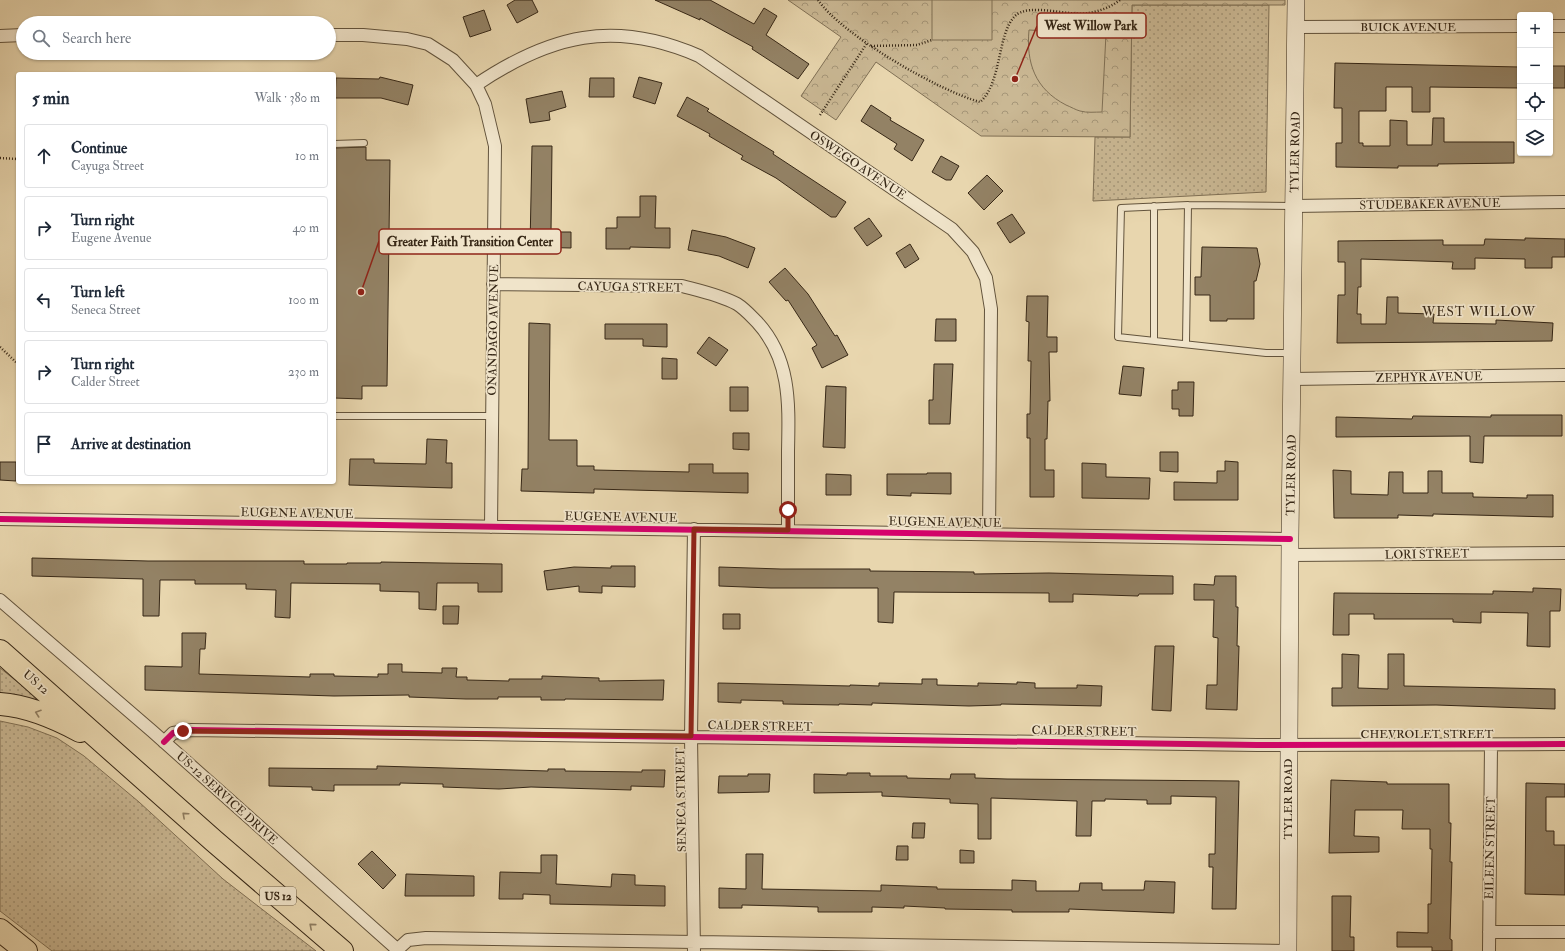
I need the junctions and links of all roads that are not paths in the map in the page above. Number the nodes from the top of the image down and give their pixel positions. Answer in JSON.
{"nodes":[{"id":1,"x":1296,"y":0,"type":"edge"},
{"id":2,"x":1297,"y":26,"type":"junction"},
{"id":3,"x":1517,"y":26,"type":"edge"},
{"id":4,"x":1553,"y":26,"type":"edge"},
{"id":5,"x":1565,"y":26,"type":"edge"},
{"id":6,"x":336,"y":35,"type":"edge"},
{"id":7,"x":0,"y":36,"type":"edge"},
{"id":8,"x":16,"y":36,"type":"edge"},
{"id":9,"x":476,"y":85,"type":"junction"},
{"id":10,"x":364,"y":143,"type":"dead end"},
{"id":11,"x":336,"y":144,"type":"edge"},
{"id":12,"x":1565,"y":202,"type":"edge"},
{"id":13,"x":1188,"y":205,"type":"junction"},
{"id":14,"x":1154,"y":206,"type":"junction"},
{"id":15,"x":1294,"y":206,"type":"junction"},
{"id":16,"x":493,"y":284,"type":"junction"},
{"id":17,"x":1154,"y":340,"type":"junction"},
{"id":18,"x":1186,"y":343,"type":"junction"},
{"id":19,"x":1292,"y":353,"type":"junction"},
{"id":20,"x":1565,"y":375,"type":"edge"},
{"id":21,"x":1292,"y":379,"type":"junction"},
{"id":22,"x":336,"y":416,"type":"edge"},
{"id":23,"x":492,"y":416,"type":"junction"},
{"id":24,"x":0,"y":518,"type":"edge"},
{"id":25,"x":491,"y":526,"type":"junction"},
{"id":26,"x":694,"y":529,"type":"junction"},
{"id":27,"x":788,"y":530,"type":"junction"},
{"id":28,"x":989,"y":533,"type":"junction"},
{"id":29,"x":1290,"y":547,"type":"junction"},
{"id":30,"x":1565,"y":553,"type":"edge"},
{"id":31,"x":0,"y":600,"type":"edge"},
{"id":32,"x":0,"y":652,"type":"edge"},
{"id":33,"x":0,"y":704,"type":"edge"},
{"id":34,"x":691,"y":736,"type":"junction"},
{"id":35,"x":164,"y":742,"type":"junction"},
{"id":36,"x":1565,"y":744,"type":"edge"},
{"id":37,"x":1288,"y":745,"type":"junction"},
{"id":38,"x":1491,"y":745,"type":"junction"},
{"id":39,"x":111,"y":748,"type":"junction"},
{"id":40,"x":0,"y":930,"type":"edge"},
{"id":41,"x":1489,"y":932,"type":"junction"},
{"id":42,"x":1565,"y":932,"type":"edge"},
{"id":43,"x":694,"y":947,"type":"edge"},
{"id":44,"x":398,"y":950,"type":"edge"},
{"id":45,"x":1164,"y":950,"type":"edge"},
{"id":46,"x":26,"y":951,"type":"edge"},
{"id":47,"x":342,"y":951,"type":"edge"},
{"id":48,"x":1288,"y":951,"type":"edge"},
{"id":49,"x":1490,"y":951,"type":"edge"}],
"edges":[{"from":1,"to":2,"type":"street","name":"TYLER ROAD"},
{"from":2,"to":3,"type":"street","name":"BUICK AVENUE"},
{"from":2,"to":15,"type":"street","name":"TYLER ROAD"},
{"from":4,"to":5,"type":"street"},
{"from":6,"to":9,"type":"street","name":"ONANDAGO AVENUE"},
{"from":7,"to":8,"type":"street"},
{"from":9,"to":16,"type":"street","name":"ONANDAGO AVENUE"},
{"from":9,"to":28,"type":"street","name":"OSWEGO AVENUE"},
{"from":10,"to":11,"type":"lane"},
{"from":12,"to":15,"type":"street","name":"STUDEBAKER AVENUE"},
{"from":13,"to":14,"type":"lane"},
{"from":13,"to":15,"type":"lane"},
{"from":13,"to":18,"type":"lane"},
{"from":14,"to":17,"type":"lane"},
{"from":14,"to":17,"type":"lane"},
{"from":15,"to":19,"type":"street","name":"TYLER ROAD"},
{"from":16,"to":23,"type":"street","name":"ONANDAGO AVENUE"},
{"from":16,"to":27,"type":"street","name":"CAYUGA STREET"},
{"from":17,"to":18,"type":"lane"},
{"from":18,"to":19,"type":"lane"},
{"from":19,"to":21,"type":"street","name":"TYLER ROAD"},
{"from":20,"to":21,"type":"street","name":"ZEPHYR AVENUE"},
{"from":21,"to":29,"type":"street","name":"TYLER ROAD"},
{"from":22,"to":23,"type":"lane"},
{"from":23,"to":25,"type":"street","name":"ONANDAGO AVENUE"},
{"from":24,"to":25,"type":"street","name":"EUGENE AVENUE"},
{"from":25,"to":26,"type":"street","name":"EUGENE AVENUE"},
{"from":26,"to":27,"type":"street","name":"EUGENE AVENUE"},
{"from":26,"to":34,"type":"street","name":"SENECA STREET"},
{"from":27,"to":28,"type":"street","name":"EUGENE AVENUE"},
{"from":28,"to":29,"type":"street","name":"EUGENE AVENUE"},
{"from":29,"to":30,"type":"street","name":"LORI STREET"},
{"from":29,"to":37,"type":"street","name":"TYLER ROAD"},
{"from":31,"to":35,"type":"street","name":"US-12 SERVICE DRIVE"},
{"from":32,"to":39,"type":"highway","name":"US 12","number":"US 12"},
{"from":39,"to":33,"type":"highway","one_way":true},
{"from":34,"to":35,"type":"street","name":"CALDER STREET"},
{"from":34,"to":37,"type":"street","name":"CALDER STREET"},
{"from":34,"to":43,"type":"street","name":"SENECA STREET"},
{"from":35,"to":44,"type":"street","name":"US-12 SERVICE DRIVE"},
{"from":36,"to":38,"type":"street","name":"CHEVROLET STREET"},
{"from":37,"to":38,"type":"street","name":"CHEVROLET STREET"},
{"from":37,"to":48,"type":"street","name":"TYLER ROAD"},
{"from":38,"to":41,"type":"street","name":"EILEEN STREET"},
{"from":47,"to":39,"type":"highway","name":"US 12","number":"US 12","one_way":true},
{"from":40,"to":46,"type":"highway"},
{"from":41,"to":42,"type":"street"},
{"from":41,"to":49,"type":"street","name":"EILEEN STREET"},
{"from":43,"to":44,"type":"street"},
{"from":43,"to":45,"type":"street"},
{"from":45,"to":48,"type":"street"}]}
